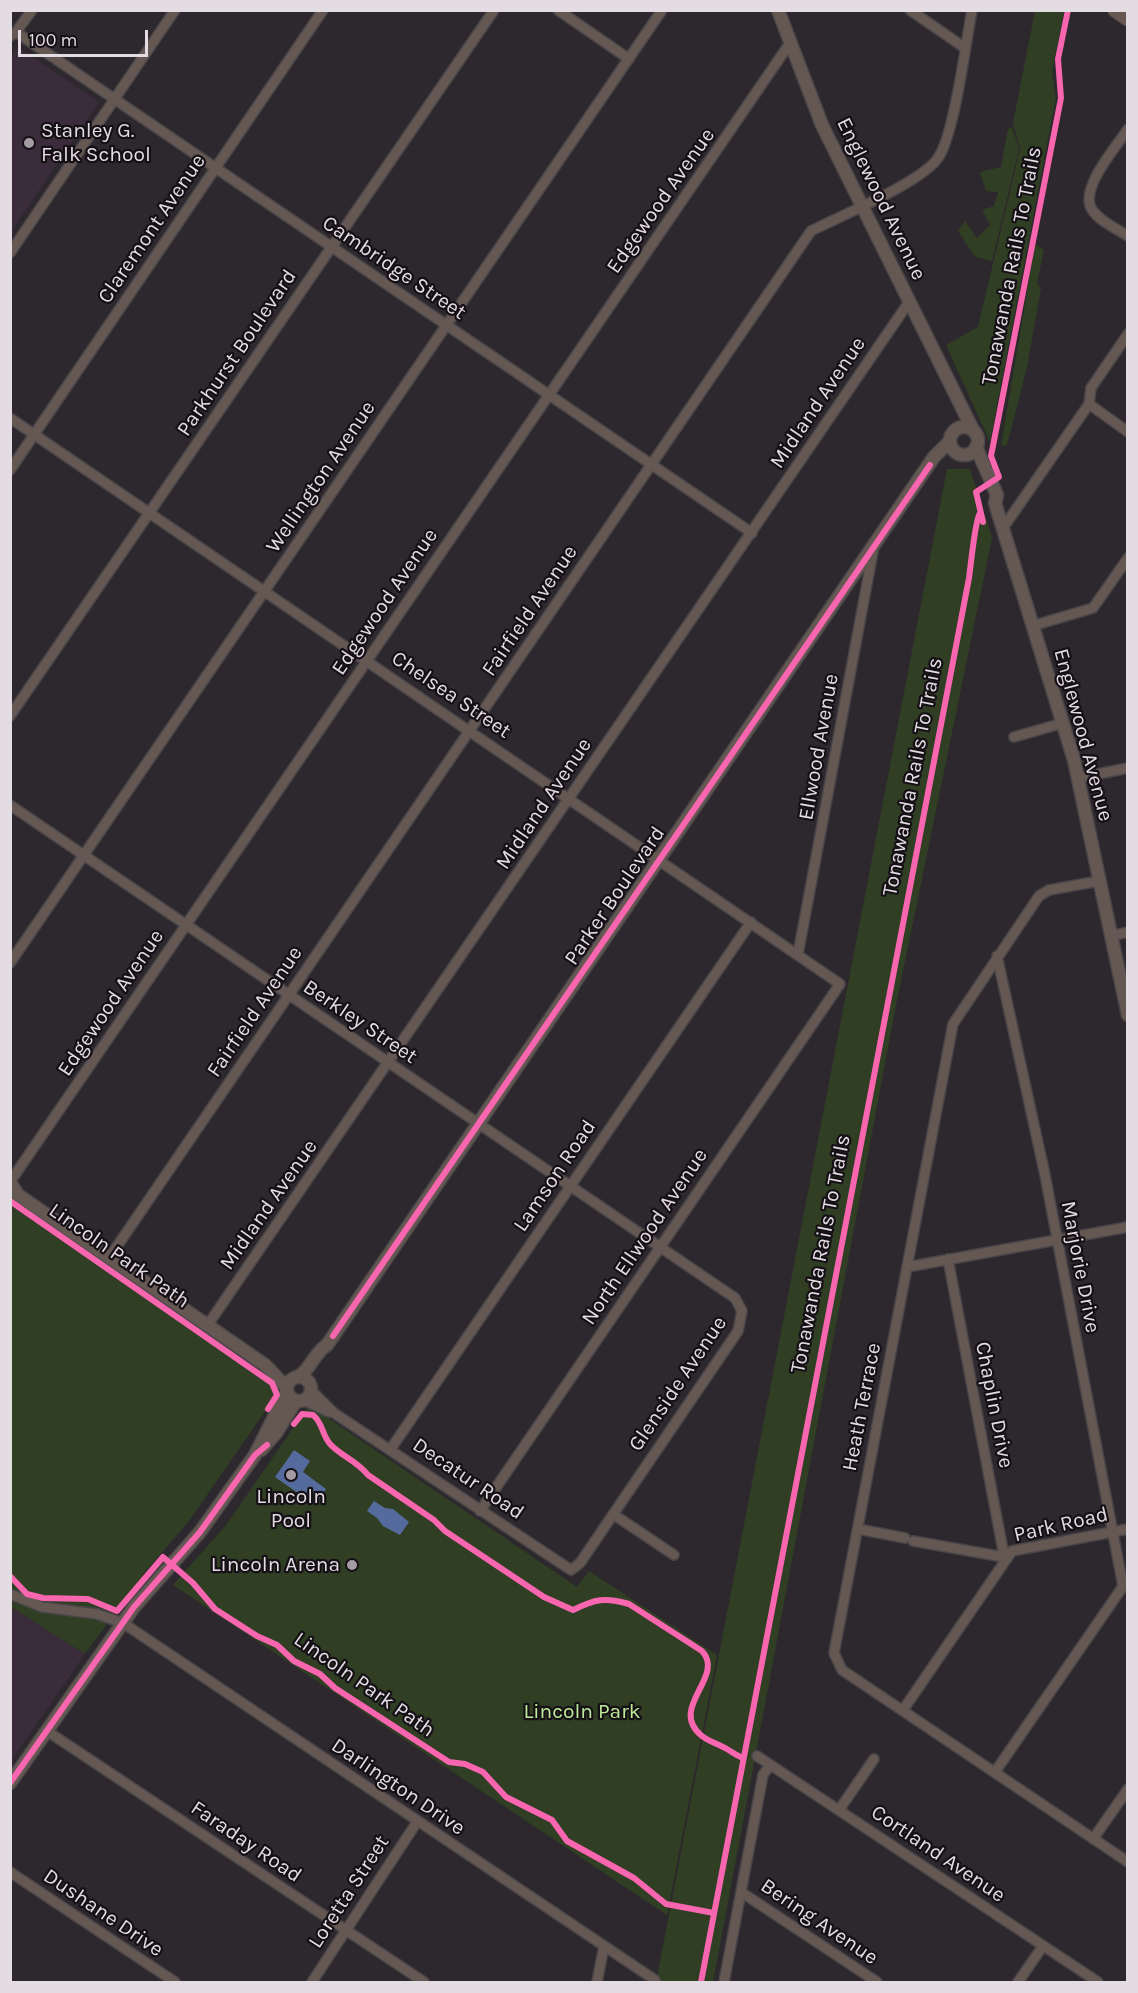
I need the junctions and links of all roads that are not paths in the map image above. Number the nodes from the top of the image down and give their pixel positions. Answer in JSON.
{"nodes":[{"id":1,"x":32,"y":10,"type":"edge"},
{"id":2,"x":175,"y":10,"type":"edge"},
{"id":3,"x":324,"y":10,"type":"edge"},
{"id":4,"x":494,"y":10,"type":"edge"},
{"id":5,"x":558,"y":10,"type":"edge"},
{"id":6,"x":662,"y":10,"type":"edge"},
{"id":7,"x":778,"y":10,"type":"edge"},
{"id":8,"x":910,"y":10,"type":"edge"},
{"id":9,"x":972,"y":10,"type":"edge"},
{"id":10,"x":1115,"y":10,"type":"edge"},
{"id":11,"x":1128,"y":19,"type":"edge"},
{"id":12,"x":12,"y":35,"type":"edge"},
{"id":13,"x":790,"y":43,"type":"junction"},
{"id":14,"x":965,"y":48,"type":"junction"},
{"id":15,"x":629,"y":59,"type":"junction"},
{"id":16,"x":114,"y":100,"type":"junction"},
{"id":17,"x":1128,"y":129,"type":"edge"},
{"id":18,"x":216,"y":167,"type":"junction"},
{"id":19,"x":862,"y":206,"type":"junction"},
{"id":20,"x":1128,"y":236,"type":"edge"},
{"id":21,"x":332,"y":247,"type":"junction"},
{"id":22,"x":10,"y":253,"type":"edge"},
{"id":23,"x":909,"y":302,"type":"junction"},
{"id":24,"x":447,"y":326,"type":"junction"},
{"id":25,"x":1128,"y":334,"type":"edge"},
{"id":26,"x":549,"y":395,"type":"junction"},
{"id":27,"x":956,"y":401,"type":"junction"},
{"id":28,"x":1089,"y":404,"type":"junction"},
{"id":29,"x":10,"y":418,"type":"edge"},
{"id":30,"x":972,"y":430,"type":"junction"},
{"id":31,"x":1128,"y":432,"type":"edge"},
{"id":32,"x":35,"y":434,"type":"junction"},
{"id":33,"x":951,"y":437,"type":"junction"},
{"id":34,"x":967,"y":452,"type":"junction"},
{"id":35,"x":651,"y":465,"type":"junction"},
{"id":36,"x":930,"y":465,"type":"junction"},
{"id":37,"x":10,"y":470,"type":"edge"},
{"id":38,"x":150,"y":511,"type":"junction"},
{"id":39,"x":1003,"y":528,"type":"junction"},
{"id":40,"x":752,"y":533,"type":"junction"},
{"id":41,"x":874,"y":546,"type":"junction"},
{"id":42,"x":1128,"y":558,"type":"edge"},
{"id":43,"x":265,"y":590,"type":"junction"},
{"id":44,"x":1032,"y":626,"type":"junction"},
{"id":45,"x":367,"y":660,"type":"junction"},
{"id":46,"x":10,"y":716,"type":"edge"},
{"id":47,"x":1063,"y":723,"type":"junction"},
{"id":48,"x":470,"y":730,"type":"junction"},
{"id":49,"x":1014,"y":737,"type":"dead end"},
{"id":50,"x":1128,"y":768,"type":"edge"},
{"id":51,"x":1078,"y":778,"type":"junction"},
{"id":52,"x":570,"y":799,"type":"junction"},
{"id":53,"x":10,"y":805,"type":"edge"},
{"id":54,"x":84,"y":855,"type":"junction"},
{"id":55,"x":660,"y":860,"type":"junction"},
{"id":56,"x":1099,"y":881,"type":"junction"},
{"id":57,"x":751,"y":922,"type":"junction"},
{"id":58,"x":186,"y":925,"type":"junction"},
{"id":59,"x":1128,"y":932,"type":"edge"},
{"id":60,"x":1111,"y":936,"type":"junction"},
{"id":61,"x":798,"y":954,"type":"junction"},
{"id":62,"x":997,"y":956,"type":"junction"},
{"id":63,"x":10,"y":963,"type":"edge"},
{"id":64,"x":840,"y":984,"type":"joint"},
{"id":65,"x":288,"y":995,"type":"junction"},
{"id":66,"x":1128,"y":1015,"type":"edge"},
{"id":67,"x":389,"y":1064,"type":"junction"},
{"id":68,"x":478,"y":1125,"type":"junction"},
{"id":69,"x":10,"y":1182,"type":"edge"},
{"id":70,"x":569,"y":1186,"type":"junction"},
{"id":71,"x":1128,"y":1227,"type":"edge"},
{"id":72,"x":1056,"y":1240,"type":"junction"},
{"id":73,"x":660,"y":1248,"type":"junction"},
{"id":74,"x":109,"y":1258,"type":"junction"},
{"id":75,"x":948,"y":1259,"type":"junction"},
{"id":76,"x":907,"y":1267,"type":"junction"},
{"id":77,"x":207,"y":1326,"type":"junction"},
{"id":78,"x":327,"y":1345,"type":"junction"},
{"id":79,"x":265,"y":1365,"type":"junction"},
{"id":80,"x":296,"y":1377,"type":"junction"},
{"id":81,"x":287,"y":1390,"type":"junction"},
{"id":82,"x":306,"y":1395,"type":"junction"},
{"id":83,"x":390,"y":1450,"type":"junction"},
{"id":84,"x":255,"y":1455,"type":"junction"},
{"id":85,"x":480,"y":1511,"type":"junction"},
{"id":86,"x":613,"y":1514,"type":"junction"},
{"id":87,"x":858,"y":1529,"type":"junction"},
{"id":88,"x":1128,"y":1529,"type":"edge"},
{"id":89,"x":1113,"y":1532,"type":"junction"},
{"id":90,"x":674,"y":1555,"type":"dead end"},
{"id":91,"x":1005,"y":1559,"type":"junction"},
{"id":92,"x":580,"y":1563,"type":"joint"},
{"id":93,"x":1125,"y":1583,"type":"edge"},
{"id":94,"x":10,"y":1594,"type":"edge"},
{"id":95,"x":123,"y":1623,"type":"junction"},
{"id":96,"x":903,"y":1710,"type":"junction"},
{"id":97,"x":48,"y":1731,"type":"junction"},
{"id":98,"x":757,"y":1756,"type":"dead end"},
{"id":99,"x":874,"y":1759,"type":"dead end"},
{"id":100,"x":770,"y":1765,"type":"junction"},
{"id":101,"x":995,"y":1772,"type":"junction"},
{"id":102,"x":10,"y":1783,"type":"edge"},
{"id":103,"x":1128,"y":1789,"type":"edge"},
{"id":104,"x":839,"y":1810,"type":"junction"},
{"id":105,"x":417,"y":1822,"type":"junction"},
{"id":106,"x":1093,"y":1839,"type":"junction"},
{"id":107,"x":1128,"y":1862,"type":"edge"},
{"id":108,"x":10,"y":1872,"type":"edge"},
{"id":109,"x":741,"y":1892,"type":"junction"},
{"id":110,"x":345,"y":1930,"type":"junction"},
{"id":111,"x":604,"y":1946,"type":"junction"},
{"id":112,"x":1043,"y":1946,"type":"junction"},
{"id":113,"x":655,"y":1980,"type":"dead end"},
{"id":114,"x":175,"y":1983,"type":"edge"},
{"id":115,"x":312,"y":1983,"type":"edge"},
{"id":116,"x":424,"y":1983,"type":"edge"},
{"id":117,"x":597,"y":1983,"type":"edge"},
{"id":118,"x":724,"y":1983,"type":"edge"},
{"id":119,"x":877,"y":1983,"type":"edge"},
{"id":120,"x":1018,"y":1983,"type":"edge"},
{"id":121,"x":1098,"y":1983,"type":"edge"}],
"edges":[{"from":1,"to":12,"type":"street"},
{"from":2,"to":16,"type":"street"},
{"from":3,"to":18,"type":"street","name":"Claremont Avenue"},
{"from":4,"to":21,"type":"street","name":"Parkhurst Boulevard"},
{"from":5,"to":15,"type":"street"},
{"from":6,"to":15,"type":"street","name":"Wellington Avenue"},
{"from":7,"to":13,"type":"street","name":"Englewood Avenue"},
{"from":8,"to":14,"type":"street"},
{"from":9,"to":14,"type":"street","name":"Fairfield Avenue"},
{"from":10,"to":11,"type":"main road"},
{"from":12,"to":16,"type":"street","name":"Cambridge Street"},
{"from":13,"to":19,"type":"street","name":"Englewood Avenue"},
{"from":13,"to":26,"type":"street","name":"Edgewood Avenue"},
{"from":14,"to":19,"type":"street","name":"Fairfield Avenue"},
{"from":15,"to":24,"type":"street","name":"Wellington Avenue"},
{"from":16,"to":18,"type":"street","name":"Cambridge Street"},
{"from":16,"to":22,"type":"street"},
{"from":17,"to":20,"type":"street"},
{"from":18,"to":21,"type":"street","name":"Cambridge Street"},
{"from":18,"to":32,"type":"street","name":"Claremont Avenue"},
{"from":19,"to":23,"type":"street","name":"Englewood Avenue"},
{"from":19,"to":35,"type":"street","name":"Fairfield Avenue"},
{"from":21,"to":24,"type":"street","name":"Cambridge Street"},
{"from":21,"to":38,"type":"street","name":"Parkhurst Boulevard"},
{"from":23,"to":27,"type":"street","name":"Englewood Avenue"},
{"from":23,"to":40,"type":"street","name":"Midland Avenue"},
{"from":24,"to":26,"type":"street","name":"Cambridge Street"},
{"from":24,"to":43,"type":"street","name":"Wellington Avenue"},
{"from":25,"to":28,"type":"street"},
{"from":26,"to":35,"type":"street","name":"Cambridge Street"},
{"from":26,"to":45,"type":"street","name":"Edgewood Avenue"},
{"from":27,"to":30,"type":"street","name":"Englewood Avenue"},
{"from":27,"to":33,"type":"street"},
{"from":28,"to":31,"type":"street"},
{"from":28,"to":39,"type":"street"},
{"from":29,"to":32,"type":"street","name":"Chelsea Street"},
{"from":30,"to":33,"type":"street"},
{"from":30,"to":34,"type":"street","name":"Englewood Avenue"},
{"from":32,"to":37,"type":"street","name":"Claremont Avenue"},
{"from":32,"to":38,"type":"street","name":"Chelsea Street"},
{"from":33,"to":34,"type":"street","name":"Englewood Avenue"},
{"from":33,"to":36,"type":"street","name":"Parker Boulevard"},
{"from":34,"to":36,"type":"street"},
{"from":34,"to":39,"type":"street","name":"Englewood Avenue"},
{"from":35,"to":40,"type":"street","name":"Cambridge Street"},
{"from":35,"to":48,"type":"street","name":"Fairfield Avenue"},
{"from":36,"to":41,"type":"street","name":"Parker Boulevard"},
{"from":38,"to":43,"type":"street","name":"Chelsea Street"},
{"from":38,"to":46,"type":"street","name":"Parkhurst Boulevard"},
{"from":39,"to":44,"type":"street","name":"Englewood Avenue"},
{"from":40,"to":52,"type":"street","name":"Midland Avenue"},
{"from":41,"to":55,"type":"street","name":"Parker Boulevard"},
{"from":41,"to":61,"type":"street","name":"Ellwood Avenue"},
{"from":42,"to":44,"type":"street"},
{"from":43,"to":45,"type":"street","name":"Chelsea Street"},
{"from":43,"to":54,"type":"street","name":"Wellington Avenue"},
{"from":44,"to":47,"type":"street","name":"Englewood Avenue"},
{"from":45,"to":48,"type":"street","name":"Chelsea Street"},
{"from":45,"to":58,"type":"street","name":"Edgewood Avenue"},
{"from":47,"to":49,"type":"street"},
{"from":47,"to":51,"type":"street","name":"Englewood Avenue"},
{"from":48,"to":52,"type":"street","name":"Chelsea Street"},
{"from":48,"to":65,"type":"street","name":"Fairfield Avenue"},
{"from":50,"to":51,"type":"street"},
{"from":51,"to":56,"type":"street","name":"Englewood Avenue"},
{"from":52,"to":55,"type":"street","name":"Chelsea Street"},
{"from":52,"to":67,"type":"street","name":"Midland Avenue"},
{"from":53,"to":54,"type":"street","name":"Berkley Street"},
{"from":54,"to":58,"type":"street","name":"Berkley Street"},
{"from":54,"to":63,"type":"street","name":"Wellington Avenue"},
{"from":55,"to":57,"type":"street","name":"Chelsea Street"},
{"from":55,"to":68,"type":"street","name":"Parker Boulevard"},
{"from":56,"to":60,"type":"street","name":"Englewood Avenue"},
{"from":56,"to":62,"type":"street","name":"Heath Terrace"},
{"from":57,"to":61,"type":"street","name":"Chelsea Street"},
{"from":57,"to":70,"type":"street","name":"Lamson Road"},
{"from":58,"to":65,"type":"street","name":"Berkley Street"},
{"from":58,"to":69,"type":"street","name":"Edgewood Avenue"},
{"from":59,"to":60,"type":"street"},
{"from":60,"to":66,"type":"street","name":"Englewood Avenue"},
{"from":61,"to":64,"type":"street","name":"Chelsea Street"},
{"from":62,"to":72,"type":"street","name":"Marjorie Drive"},
{"from":62,"to":76,"type":"street","name":"Heath Terrace"},
{"from":64,"to":73,"type":"street","name":"North Ellwood Avenue"},
{"from":65,"to":67,"type":"street","name":"Berkley Street"},
{"from":65,"to":74,"type":"street","name":"Fairfield Avenue"},
{"from":67,"to":68,"type":"street","name":"Berkley Street"},
{"from":67,"to":77,"type":"street","name":"Midland Avenue"},
{"from":68,"to":70,"type":"street","name":"Berkley Street"},
{"from":68,"to":78,"type":"street","name":"Parker Boulevard"},
{"from":69,"to":74,"type":"street"},
{"from":70,"to":73,"type":"street","name":"Berkley Street"},
{"from":70,"to":83,"type":"street","name":"Lamson Road"},
{"from":71,"to":72,"type":"street"},
{"from":72,"to":75,"type":"street"},
{"from":72,"to":89,"type":"street","name":"Marjorie Drive"},
{"from":73,"to":85,"type":"street","name":"North Ellwood Avenue"},
{"from":73,"to":86,"type":"street","name":"Glenside Avenue"},
{"from":74,"to":77,"type":"street"},
{"from":75,"to":76,"type":"street"},
{"from":75,"to":91,"type":"street","name":"Chaplin Drive"},
{"from":76,"to":87,"type":"street","name":"Heath Terrace"},
{"from":77,"to":79,"type":"street"},
{"from":78,"to":80,"type":"street","name":"Parker Boulevard"},
{"from":78,"to":82,"type":"street","name":"Parker Boulevard"},
{"from":79,"to":80,"type":"street"},
{"from":79,"to":81,"type":"street"},
{"from":80,"to":81,"type":"street","name":"Parker Boulevard"},
{"from":80,"to":82,"type":"street"},
{"from":81,"to":82,"type":"street"},
{"from":81,"to":84,"type":"street","name":"Parker Boulevard"},
{"from":82,"to":83,"type":"street","name":"Decatur Road"},
{"from":82,"to":84,"type":"street","name":"Parker Boulevard"},
{"from":83,"to":85,"type":"street","name":"Decatur Road"},
{"from":84,"to":95,"type":"street","name":"Parker Boulevard"},
{"from":85,"to":92,"type":"street","name":"Decatur Road"},
{"from":86,"to":90,"type":"street"},
{"from":86,"to":92,"type":"street","name":"Glenside Avenue"},
{"from":87,"to":91,"type":"street","name":"Park Road"},
{"from":87,"to":96,"type":"street","name":"Heath Terrace"},
{"from":88,"to":89,"type":"street","name":"Park Road"},
{"from":89,"to":91,"type":"street","name":"Park Road"},
{"from":89,"to":93,"type":"street","name":"Marjorie Drive"},
{"from":91,"to":96,"type":"street"},
{"from":93,"to":101,"type":"street","name":"Marjorie Drive"},
{"from":94,"to":95,"type":"street","name":"Darlington Drive"},
{"from":95,"to":97,"type":"street","name":"Parker Boulevard"},
{"from":95,"to":105,"type":"street","name":"Darlington Drive"},
{"from":96,"to":101,"type":"street","name":"Heath Terrace"},
{"from":97,"to":102,"type":"street","name":"Parker Boulevard"},
{"from":97,"to":110,"type":"street","name":"Faraday Road"},
{"from":98,"to":100,"type":"street","name":"Cortland Avenue"},
{"from":99,"to":104,"type":"street"},
{"from":100,"to":104,"type":"street","name":"Cortland Avenue"},
{"from":100,"to":109,"type":"street"},
{"from":101,"to":106,"type":"street","name":"Heath Terrace"},
{"from":103,"to":106,"type":"street"},
{"from":104,"to":112,"type":"street","name":"Cortland Avenue"},
{"from":105,"to":110,"type":"street","name":"Loretta Street"},
{"from":105,"to":111,"type":"street","name":"Darlington Drive"},
{"from":106,"to":107,"type":"street","name":"Heath Terrace"},
{"from":108,"to":114,"type":"street","name":"Dushane Drive"},
{"from":109,"to":118,"type":"street"},
{"from":109,"to":119,"type":"street","name":"Bering Avenue"},
{"from":110,"to":115,"type":"street","name":"Loretta Street"},
{"from":110,"to":116,"type":"street","name":"Faraday Road"},
{"from":111,"to":113,"type":"street","name":"Darlington Drive"},
{"from":111,"to":117,"type":"street"},
{"from":112,"to":120,"type":"street"},
{"from":112,"to":121,"type":"street","name":"Cortland Avenue"}]}
